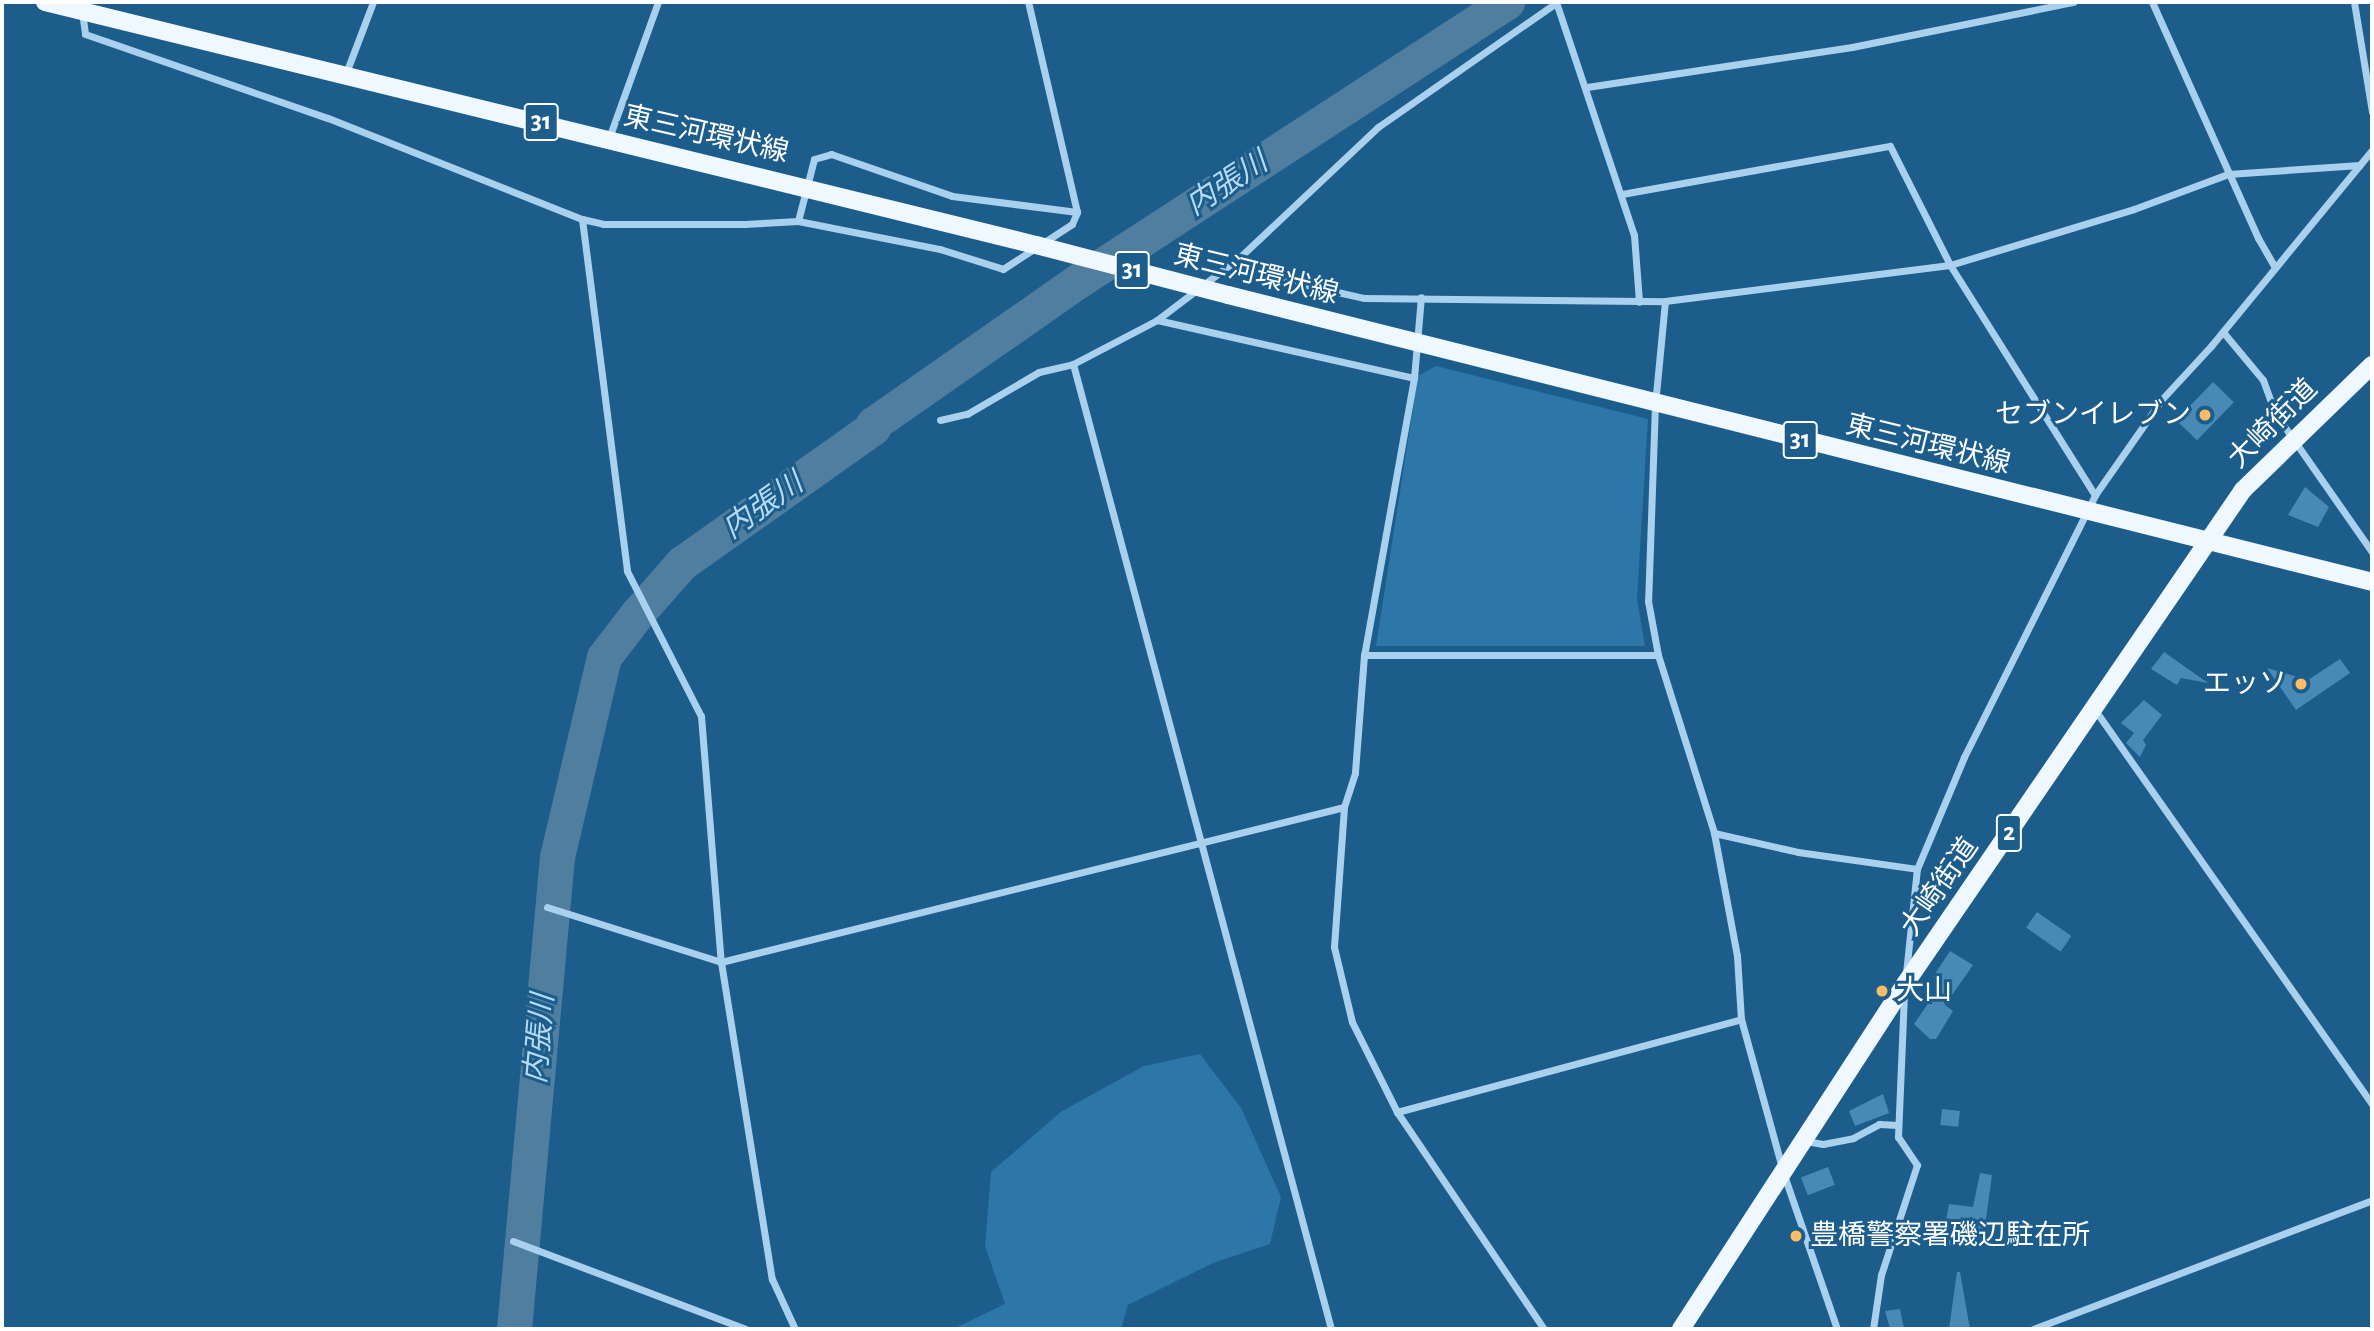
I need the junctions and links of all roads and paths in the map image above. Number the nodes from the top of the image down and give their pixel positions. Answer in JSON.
{"nodes":[{"id":1,"x":45,"y":2,"type":"edge"},
{"id":2,"x":373,"y":2,"type":"edge"},
{"id":3,"x":658,"y":2,"type":"edge"},
{"id":4,"x":1028,"y":2,"type":"edge"},
{"id":5,"x":1557,"y":2,"type":"edge"},
{"id":6,"x":2073,"y":2,"type":"edge"},
{"id":7,"x":2152,"y":2,"type":"edge"},
{"id":8,"x":2354,"y":2,"type":"edge"},
{"id":9,"x":82,"y":7,"type":"junction"},
{"id":10,"x":346,"y":74,"type":"junction"},
{"id":11,"x":1587,"y":88,"type":"junction"},
{"id":12,"x":2372,"y":112,"type":"edge"},
{"id":13,"x":609,"y":139,"type":"junction"},
{"id":14,"x":2372,"y":150,"type":"edge"},
{"id":15,"x":2360,"y":165,"type":"junction"},
{"id":16,"x":2228,"y":174,"type":"junction"},
{"id":17,"x":804,"y":185,"type":"junction"},
{"id":18,"x":1622,"y":194,"type":"junction"},
{"id":19,"x":1077,"y":212,"type":"junction"},
{"id":20,"x":582,"y":219,"type":"junction"},
{"id":21,"x":798,"y":221,"type":"junction"},
{"id":22,"x":1240,"y":257,"type":"junction"},
{"id":23,"x":1950,"y":265,"type":"junction"},
{"id":24,"x":2275,"y":268,"type":"junction"},
{"id":25,"x":1421,"y":297,"type":"junction"},
{"id":26,"x":1665,"y":301,"type":"junction"},
{"id":27,"x":1639,"y":302,"type":"junction"},
{"id":28,"x":1157,"y":320,"type":"junction"},
{"id":29,"x":2223,"y":332,"type":"junction"},
{"id":30,"x":1418,"y":343,"type":"junction"},
{"id":31,"x":1073,"y":364,"type":"junction"},
{"id":32,"x":2372,"y":365,"type":"edge"},
{"id":33,"x":1414,"y":378,"type":"junction"},
{"id":34,"x":1655,"y":404,"type":"junction"},
{"id":35,"x":940,"y":420,"type":"dead end"},
{"id":36,"x":2293,"y":439,"type":"junction"},
{"id":37,"x":2095,"y":495,"type":"junction"},
{"id":38,"x":2088,"y":513,"type":"junction"},
{"id":39,"x":2206,"y":543,"type":"junction"},
{"id":40,"x":2372,"y":552,"type":"edge"},
{"id":41,"x":2372,"y":582,"type":"edge"},
{"id":42,"x":1364,"y":654,"type":"junction"},
{"id":43,"x":1658,"y":655,"type":"junction"},
{"id":44,"x":2095,"y":709,"type":"junction"},
{"id":45,"x":1344,"y":807,"type":"junction"},
{"id":46,"x":1714,"y":833,"type":"junction"},
{"id":47,"x":1201,"y":842,"type":"junction"},
{"id":48,"x":1917,"y":869,"type":"junction"},
{"id":49,"x":547,"y":907,"type":"dead end"},
{"id":50,"x":721,"y":962,"type":"junction"},
{"id":51,"x":1905,"y":984,"type":"junction"},
{"id":52,"x":1741,"y":1019,"type":"junction"},
{"id":53,"x":2372,"y":1104,"type":"edge"},
{"id":54,"x":1397,"y":1112,"type":"junction"},
{"id":55,"x":1898,"y":1125,"type":"junction"},
{"id":56,"x":1806,"y":1141,"type":"junction"},
{"id":57,"x":1784,"y":1175,"type":"junction"},
{"id":58,"x":2372,"y":1200,"type":"edge"},
{"id":59,"x":513,"y":1241,"type":"dead end"},
{"id":60,"x":747,"y":1329,"type":"edge"},
{"id":61,"x":794,"y":1329,"type":"edge"},
{"id":62,"x":1331,"y":1329,"type":"edge"},
{"id":63,"x":1544,"y":1329,"type":"edge"},
{"id":64,"x":1681,"y":1329,"type":"edge"},
{"id":65,"x":1837,"y":1329,"type":"edge"},
{"id":66,"x":1873,"y":1329,"type":"edge"},
{"id":67,"x":2034,"y":1329,"type":"edge"}],
"edges":[{"from":1,"to":9,"type":"main road","name":"東三河環状線","number":"31"},
{"from":2,"to":10,"type":"street"},
{"from":3,"to":13,"type":"street"},
{"from":4,"to":19,"type":"street"},
{"from":5,"to":11,"type":"street"},
{"from":5,"to":22,"type":"street"},
{"from":6,"to":11,"type":"street"},
{"from":7,"to":16,"type":"street"},
{"from":8,"to":12,"type":"street"},
{"from":9,"to":10,"type":"main road","name":"東三河環状線","number":"31"},
{"from":9,"to":20,"type":"street"},
{"from":10,"to":13,"type":"main road","name":"東三河環状線","number":"31"},
{"from":11,"to":18,"type":"street"},
{"from":13,"to":17,"type":"main road","name":"東三河環状線","number":"31"},
{"from":14,"to":15,"type":"street"},
{"from":15,"to":16,"type":"street"},
{"from":15,"to":24,"type":"street"},
{"from":16,"to":23,"type":"street"},
{"from":16,"to":24,"type":"street"},
{"from":17,"to":19,"type":"street"},
{"from":17,"to":21,"type":"street"},
{"from":17,"to":30,"type":"main road","name":"東三河環状線","number":"31","bridge":true},
{"from":18,"to":23,"type":"street"},
{"from":18,"to":27,"type":"street"},
{"from":19,"to":21,"type":"street"},
{"from":20,"to":21,"type":"street"},
{"from":20,"to":50,"type":"street"},
{"from":22,"to":25,"type":"street"},
{"from":22,"to":28,"type":"street"},
{"from":23,"to":26,"type":"street"},
{"from":23,"to":37,"type":"street"},
{"from":24,"to":29,"type":"street"},
{"from":25,"to":27,"type":"street"},
{"from":25,"to":30,"type":"street"},
{"from":26,"to":27,"type":"street"},
{"from":26,"to":34,"type":"street"},
{"from":28,"to":31,"type":"street"},
{"from":28,"to":33,"type":"street"},
{"from":29,"to":36,"type":"street"},
{"from":29,"to":37,"type":"street"},
{"from":30,"to":33,"type":"street"},
{"from":30,"to":34,"type":"main road","name":"東三河環状線","number":"31"},
{"from":31,"to":35,"type":"street"},
{"from":31,"to":47,"type":"street"},
{"from":32,"to":36,"type":"main road","name":"大崎街道","number":"2"},
{"from":33,"to":42,"type":"street"},
{"from":34,"to":38,"type":"main road","name":"東三河環状線","number":"31"},
{"from":34,"to":43,"type":"street"},
{"from":36,"to":39,"type":"main road","name":"大崎街道","number":"2"},
{"from":36,"to":40,"type":"street"},
{"from":37,"to":38,"type":"street"},
{"from":38,"to":39,"type":"main road","name":"東三河環状線","number":"31"},
{"from":38,"to":48,"type":"street"},
{"from":39,"to":41,"type":"main road","name":"東三河環状線","number":"31"},
{"from":39,"to":44,"type":"main road","name":"大崎街道","number":"2"},
{"from":42,"to":43,"type":"street"},
{"from":42,"to":45,"type":"street"},
{"from":43,"to":46,"type":"street"},
{"from":44,"to":51,"type":"main road","name":"大崎街道","number":"2"},
{"from":44,"to":53,"type":"street"},
{"from":45,"to":47,"type":"street"},
{"from":45,"to":54,"type":"street"},
{"from":46,"to":48,"type":"street"},
{"from":46,"to":52,"type":"street"},
{"from":47,"to":50,"type":"street"},
{"from":47,"to":62,"type":"street"},
{"from":48,"to":51,"type":"street"},
{"from":49,"to":50,"type":"street"},
{"from":50,"to":61,"type":"street"},
{"from":51,"to":55,"type":"street"},
{"from":51,"to":56,"type":"main road","name":"大崎街道","number":"2"},
{"from":52,"to":54,"type":"street"},
{"from":52,"to":57,"type":"street"},
{"from":54,"to":63,"type":"street"},
{"from":55,"to":56,"type":"street"},
{"from":55,"to":66,"type":"street"},
{"from":56,"to":57,"type":"main road","name":"大崎街道","number":"2"},
{"from":57,"to":64,"type":"main road","name":"大崎街道","number":"2"},
{"from":57,"to":65,"type":"street"},
{"from":58,"to":67,"type":"street"},
{"from":59,"to":60,"type":"street"}]}
